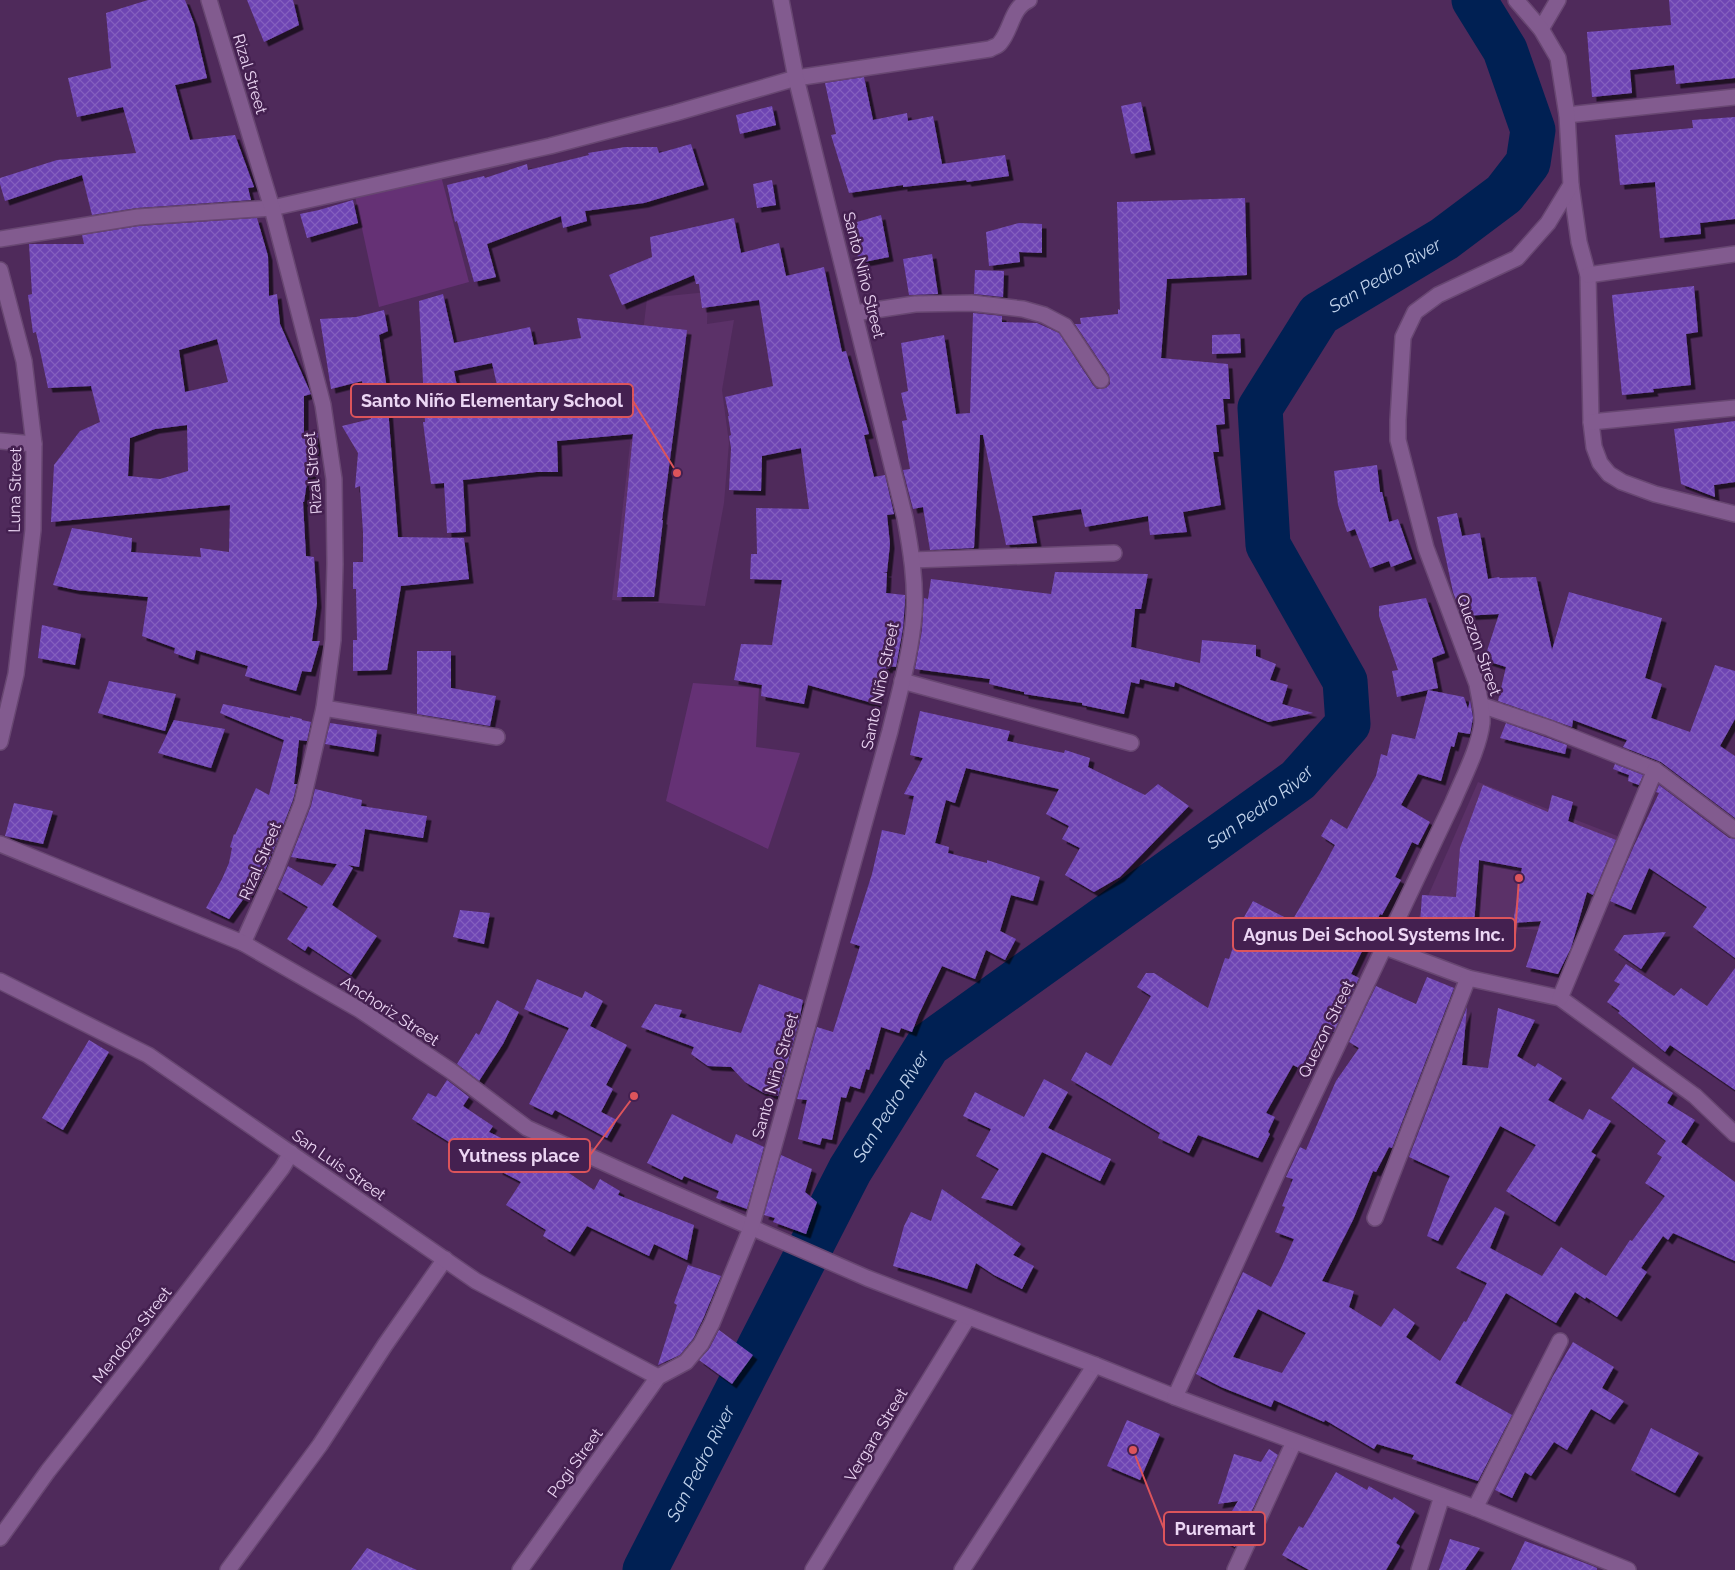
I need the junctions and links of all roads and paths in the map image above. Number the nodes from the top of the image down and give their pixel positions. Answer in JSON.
{"nodes":[{"id":1,"x":209,"y":0,"type":"edge"},
{"id":2,"x":781,"y":0,"type":"edge"},
{"id":3,"x":1029,"y":0,"type":"edge"},
{"id":4,"x":1516,"y":0,"type":"edge"},
{"id":5,"x":1558,"y":0,"type":"edge"},
{"id":6,"x":1541,"y":29,"type":"junction"},
{"id":7,"x":796,"y":78,"type":"junction"},
{"id":8,"x":1735,"y":97,"type":"edge"},
{"id":9,"x":1567,"y":115,"type":"junction"},
{"id":10,"x":1571,"y":185,"type":"junction"},
{"id":11,"x":272,"y":208,"type":"junction"},
{"id":12,"x":0,"y":239,"type":"edge"},
{"id":13,"x":1735,"y":254,"type":"edge"},
{"id":14,"x":0,"y":270,"type":"edge"},
{"id":15,"x":1588,"y":275,"type":"junction"},
{"id":16,"x":855,"y":314,"type":"junction"},
{"id":17,"x":1101,"y":380,"type":"dead end"},
{"id":18,"x":1735,"y":408,"type":"edge"},
{"id":19,"x":1591,"y":422,"type":"junction"},
{"id":20,"x":0,"y":440,"type":"edge"},
{"id":21,"x":34,"y":444,"type":"junction"},
{"id":22,"x":1735,"y":514,"type":"edge"},
{"id":23,"x":1114,"y":553,"type":"dead end"},
{"id":24,"x":912,"y":560,"type":"junction"},
{"id":25,"x":902,"y":681,"type":"junction"},
{"id":26,"x":1481,"y":704,"type":"junction"},
{"id":27,"x":324,"y":708,"type":"junction"},
{"id":28,"x":497,"y":737,"type":"dead end"},
{"id":29,"x":0,"y":742,"type":"edge"},
{"id":30,"x":1131,"y":743,"type":"dead end"},
{"id":31,"x":1654,"y":770,"type":"junction"},
{"id":32,"x":1735,"y":830,"type":"edge"},
{"id":33,"x":0,"y":844,"type":"edge"},
{"id":34,"x":243,"y":943,"type":"junction"},
{"id":35,"x":1385,"y":947,"type":"junction"},
{"id":36,"x":1468,"y":978,"type":"junction"},
{"id":37,"x":0,"y":982,"type":"edge"},
{"id":38,"x":1560,"y":998,"type":"junction"},
{"id":39,"x":1735,"y":1134,"type":"edge"},
{"id":40,"x":291,"y":1153,"type":"junction"},
{"id":41,"x":1375,"y":1218,"type":"dead end"},
{"id":42,"x":751,"y":1228,"type":"junction"},
{"id":43,"x":445,"y":1259,"type":"junction"},
{"id":44,"x":968,"y":1317,"type":"junction"},
{"id":45,"x":1560,"y":1341,"type":"dead end"},
{"id":46,"x":1094,"y":1365,"type":"junction"},
{"id":47,"x":658,"y":1376,"type":"junction"},
{"id":48,"x":1175,"y":1398,"type":"junction"},
{"id":49,"x":1294,"y":1442,"type":"junction"},
{"id":50,"x":1442,"y":1496,"type":"junction"},
{"id":51,"x":1475,"y":1508,"type":"junction"},
{"id":52,"x":0,"y":1538,"type":"edge"},
{"id":53,"x":228,"y":1570,"type":"edge"},
{"id":54,"x":520,"y":1570,"type":"edge"},
{"id":55,"x":813,"y":1570,"type":"edge"},
{"id":56,"x":962,"y":1570,"type":"edge"},
{"id":57,"x":1235,"y":1570,"type":"edge"},
{"id":58,"x":1419,"y":1570,"type":"edge"},
{"id":59,"x":1628,"y":1570,"type":"edge"}],
"edges":[{"from":1,"to":11,"type":"street","name":"Rizal Street"},
{"from":2,"to":7,"type":"street","name":"Santo Niño Street"},
{"from":3,"to":7,"type":"street"},
{"from":4,"to":6,"type":"street"},
{"from":5,"to":6,"type":"street"},
{"from":6,"to":9,"type":"street"},
{"from":7,"to":11,"type":"street"},
{"from":7,"to":16,"type":"street","name":"Santo Niño Street"},
{"from":8,"to":9,"type":"street"},
{"from":9,"to":10,"type":"street"},
{"from":10,"to":15,"type":"street"},
{"from":10,"to":26,"type":"street","name":"Quezon Street"},
{"from":11,"to":12,"type":"street"},
{"from":11,"to":27,"type":"street","name":"Rizal Street"},
{"from":13,"to":15,"type":"street"},
{"from":14,"to":21,"type":"street","name":"Luna Street"},
{"from":15,"to":19,"type":"street"},
{"from":16,"to":17,"type":"street"},
{"from":16,"to":24,"type":"street","name":"Santo Niño Street"},
{"from":18,"to":19,"type":"street"},
{"from":19,"to":22,"type":"street"},
{"from":20,"to":21,"type":"street"},
{"from":21,"to":29,"type":"street","name":"Luna Street"},
{"from":23,"to":24,"type":"street"},
{"from":24,"to":25,"type":"street","name":"Santo Niño Street"},
{"from":25,"to":30,"type":"street"},
{"from":25,"to":42,"type":"street","name":"Santo Niño Street"},
{"from":26,"to":31,"type":"street"},
{"from":26,"to":35,"type":"street","name":"Quezon Street"},
{"from":27,"to":28,"type":"street"},
{"from":27,"to":34,"type":"street","name":"Rizal Street"},
{"from":31,"to":32,"type":"street"},
{"from":31,"to":38,"type":"street"},
{"from":33,"to":34,"type":"street","name":"Anchoriz Street"},
{"from":34,"to":42,"type":"street","name":"Anchoriz Street"},
{"from":35,"to":36,"type":"street"},
{"from":35,"to":48,"type":"street","name":"Quezon Street"},
{"from":36,"to":38,"type":"street"},
{"from":36,"to":41,"type":"street"},
{"from":37,"to":40,"type":"street","name":"San Luis Street"},
{"from":38,"to":39,"type":"street"},
{"from":40,"to":43,"type":"street","name":"San Luis Street"},
{"from":40,"to":52,"type":"street","name":"Mendoza Street"},
{"from":42,"to":44,"type":"street","name":"Anchoriz Street"},
{"from":42,"to":47,"type":"street","name":"Santo Niño Street"},
{"from":43,"to":47,"type":"street","name":"San Luis Street"},
{"from":43,"to":53,"type":"street"},
{"from":44,"to":46,"type":"street","name":"Anchoriz Street"},
{"from":44,"to":55,"type":"street","name":"Vergara Street"},
{"from":45,"to":51,"type":"street"},
{"from":46,"to":48,"type":"street","name":"Anchoriz Street"},
{"from":46,"to":56,"type":"street"},
{"from":47,"to":54,"type":"street","name":"Pogi Street"},
{"from":48,"to":49,"type":"street","name":"Anchoriz Street"},
{"from":49,"to":50,"type":"street","name":"Anchoriz Street"},
{"from":49,"to":57,"type":"street"},
{"from":50,"to":51,"type":"street","name":"Anchoriz Street"},
{"from":50,"to":58,"type":"street"},
{"from":51,"to":59,"type":"street","name":"Anchoriz Street"}]}
